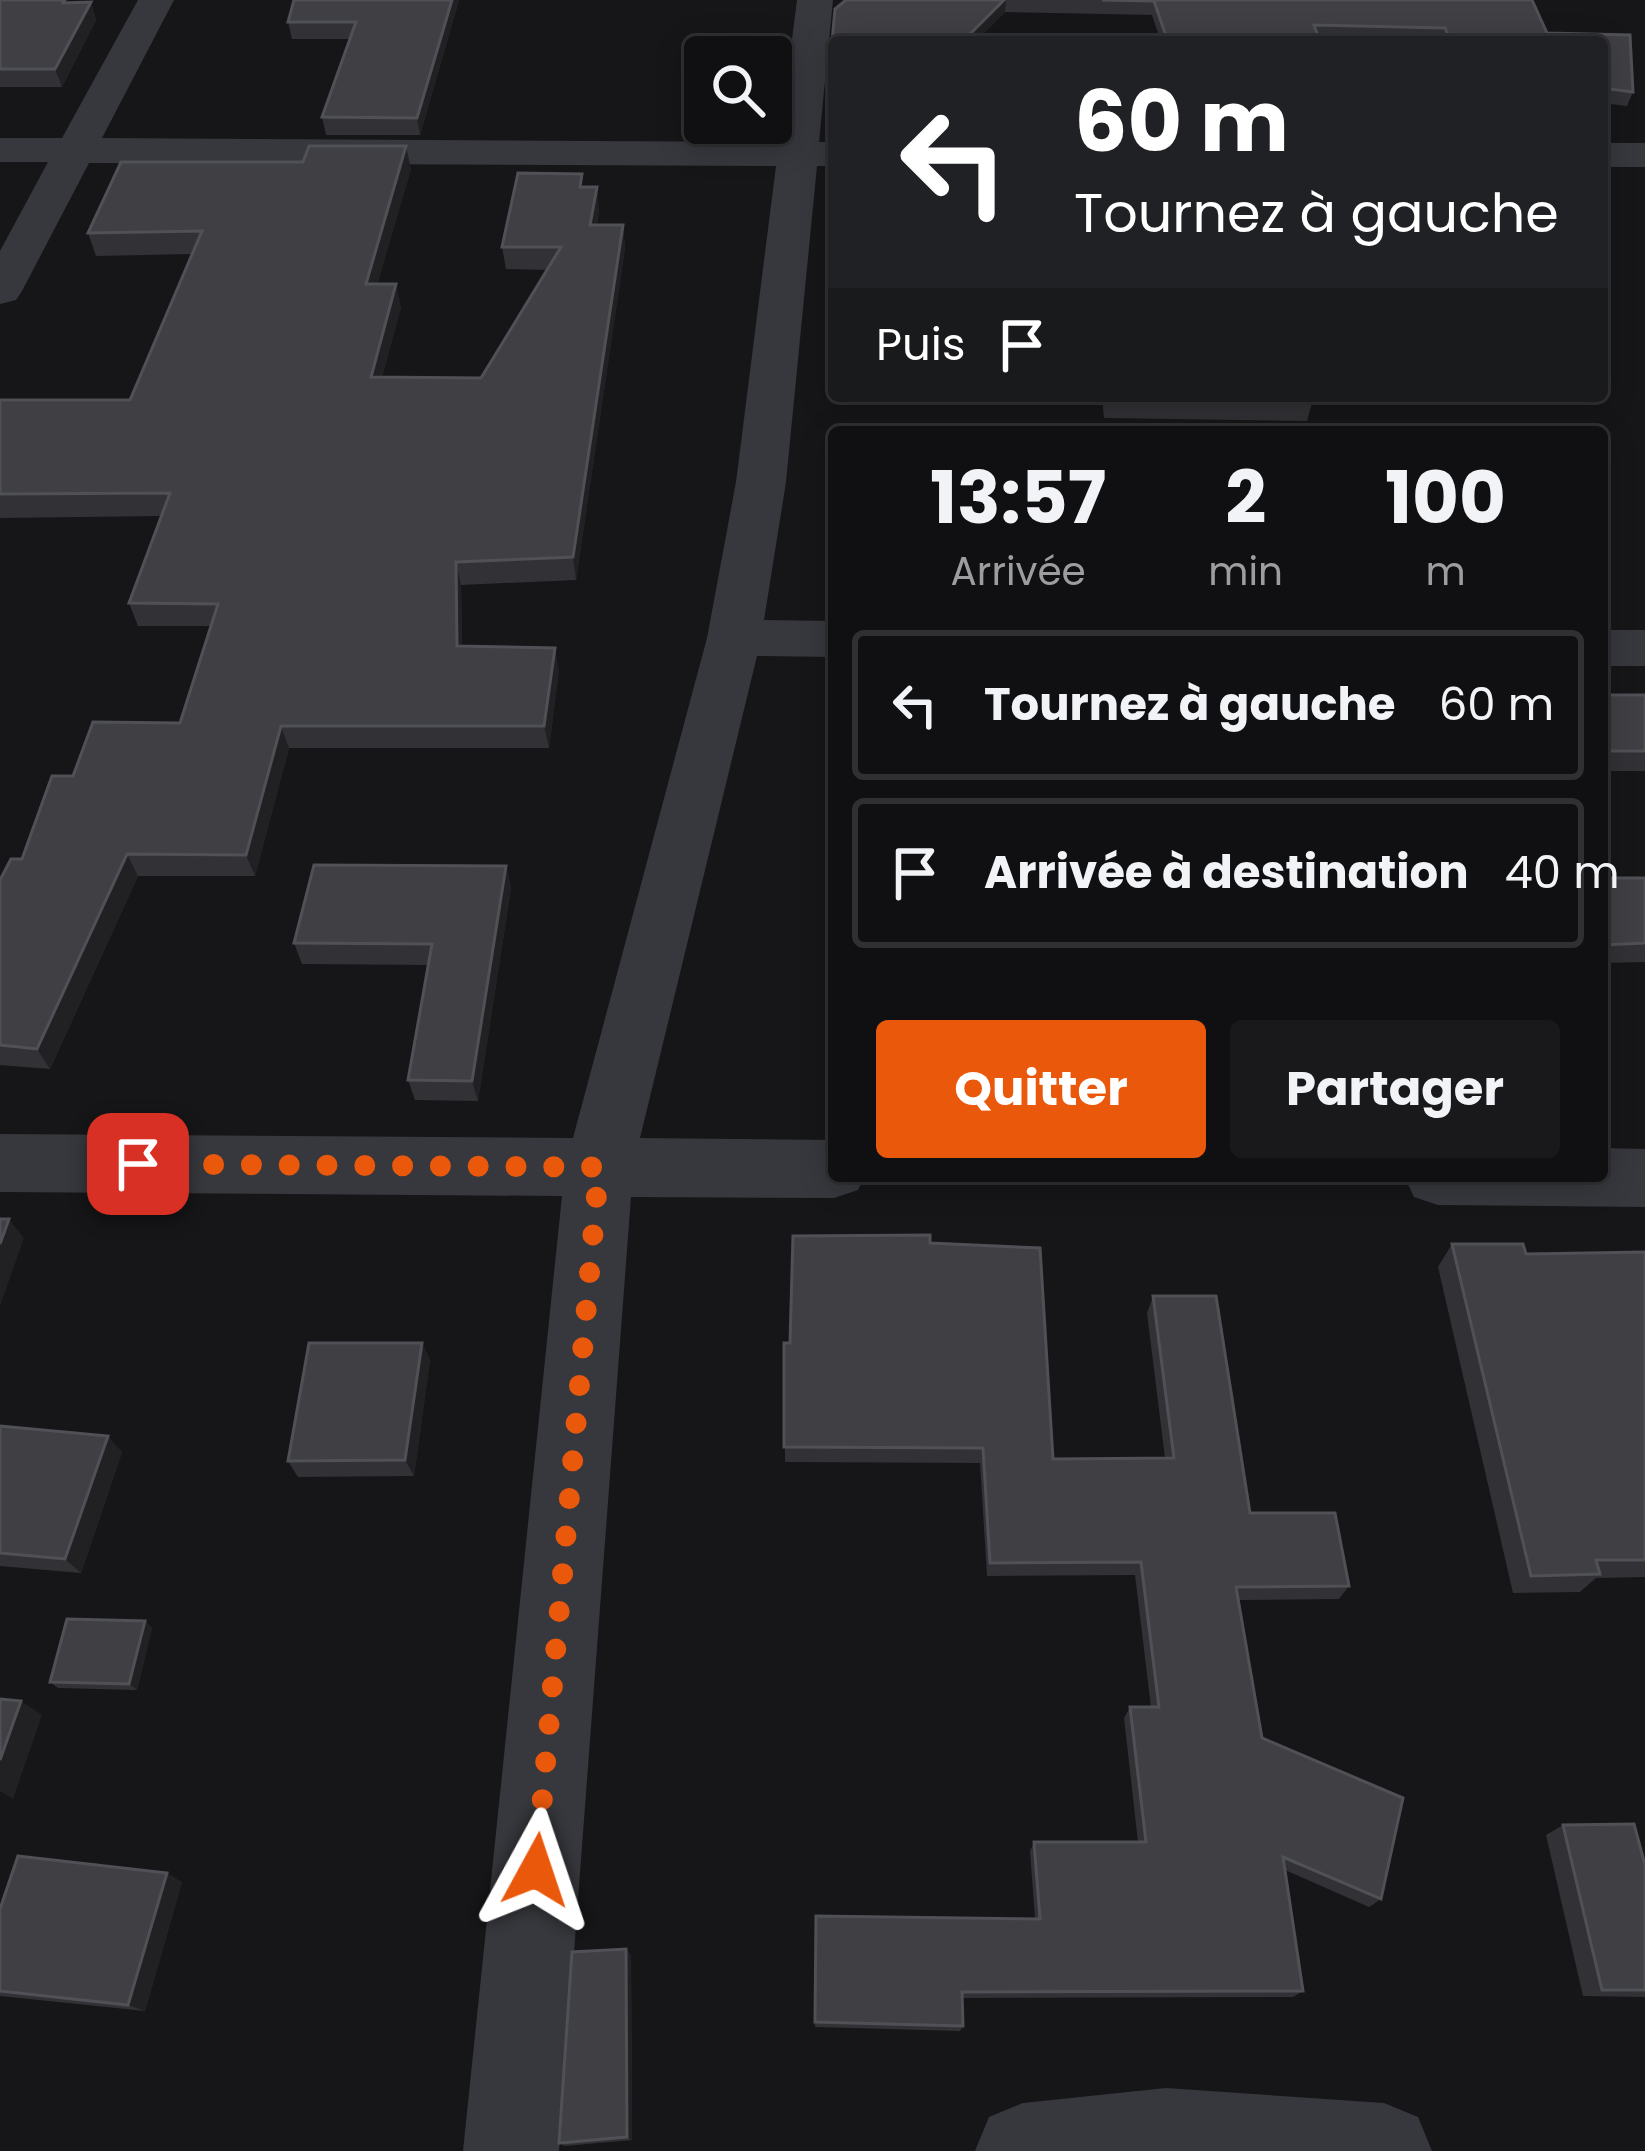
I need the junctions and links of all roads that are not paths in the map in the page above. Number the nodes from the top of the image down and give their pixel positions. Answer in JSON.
{"nodes":[{"id":1,"x":156,"y":0,"type":"edge"},
{"id":2,"x":815,"y":0,"type":"edge"},
{"id":3,"x":0,"y":150,"type":"edge"},
{"id":4,"x":75,"y":150,"type":"junction"},
{"id":5,"x":816,"y":154,"type":"edge"},
{"id":6,"x":1608,"y":155,"type":"edge"},
{"id":7,"x":1645,"y":155,"type":"edge"},
{"id":8,"x":0,"y":291,"type":"edge"},
{"id":9,"x":734,"y":638,"type":"junction"},
{"id":10,"x":828,"y":639,"type":"edge"},
{"id":11,"x":1608,"y":648,"type":"edge"},
{"id":12,"x":1645,"y":648,"type":"edge"},
{"id":13,"x":0,"y":1163,"type":"edge"},
{"id":14,"x":599,"y":1167,"type":"junction"},
{"id":15,"x":828,"y":1169,"type":"edge"},
{"id":16,"x":1608,"y":1178,"type":"edge"},
{"id":17,"x":1645,"y":1178,"type":"edge"},
{"id":18,"x":511,"y":2151,"type":"edge"},
{"id":19,"x":1023,"y":2151,"type":"edge"},
{"id":20,"x":1384,"y":2151,"type":"edge"}],
"edges":[{"from":1,"to":4,"type":"street"},
{"from":2,"to":5,"type":"street"},
{"from":3,"to":4,"type":"street"},
{"from":4,"to":5,"type":"street"},
{"from":4,"to":8,"type":"street"},
{"from":5,"to":9,"type":"street"},
{"from":6,"to":7,"type":"street"},
{"from":9,"to":10,"type":"street"},
{"from":9,"to":14,"type":"street"},
{"from":11,"to":12,"type":"street"},
{"from":13,"to":14,"type":"street"},
{"from":14,"to":15,"type":"street"},
{"from":14,"to":18,"type":"street"},
{"from":16,"to":17,"type":"street"},
{"from":19,"to":20,"type":"street"}]}
